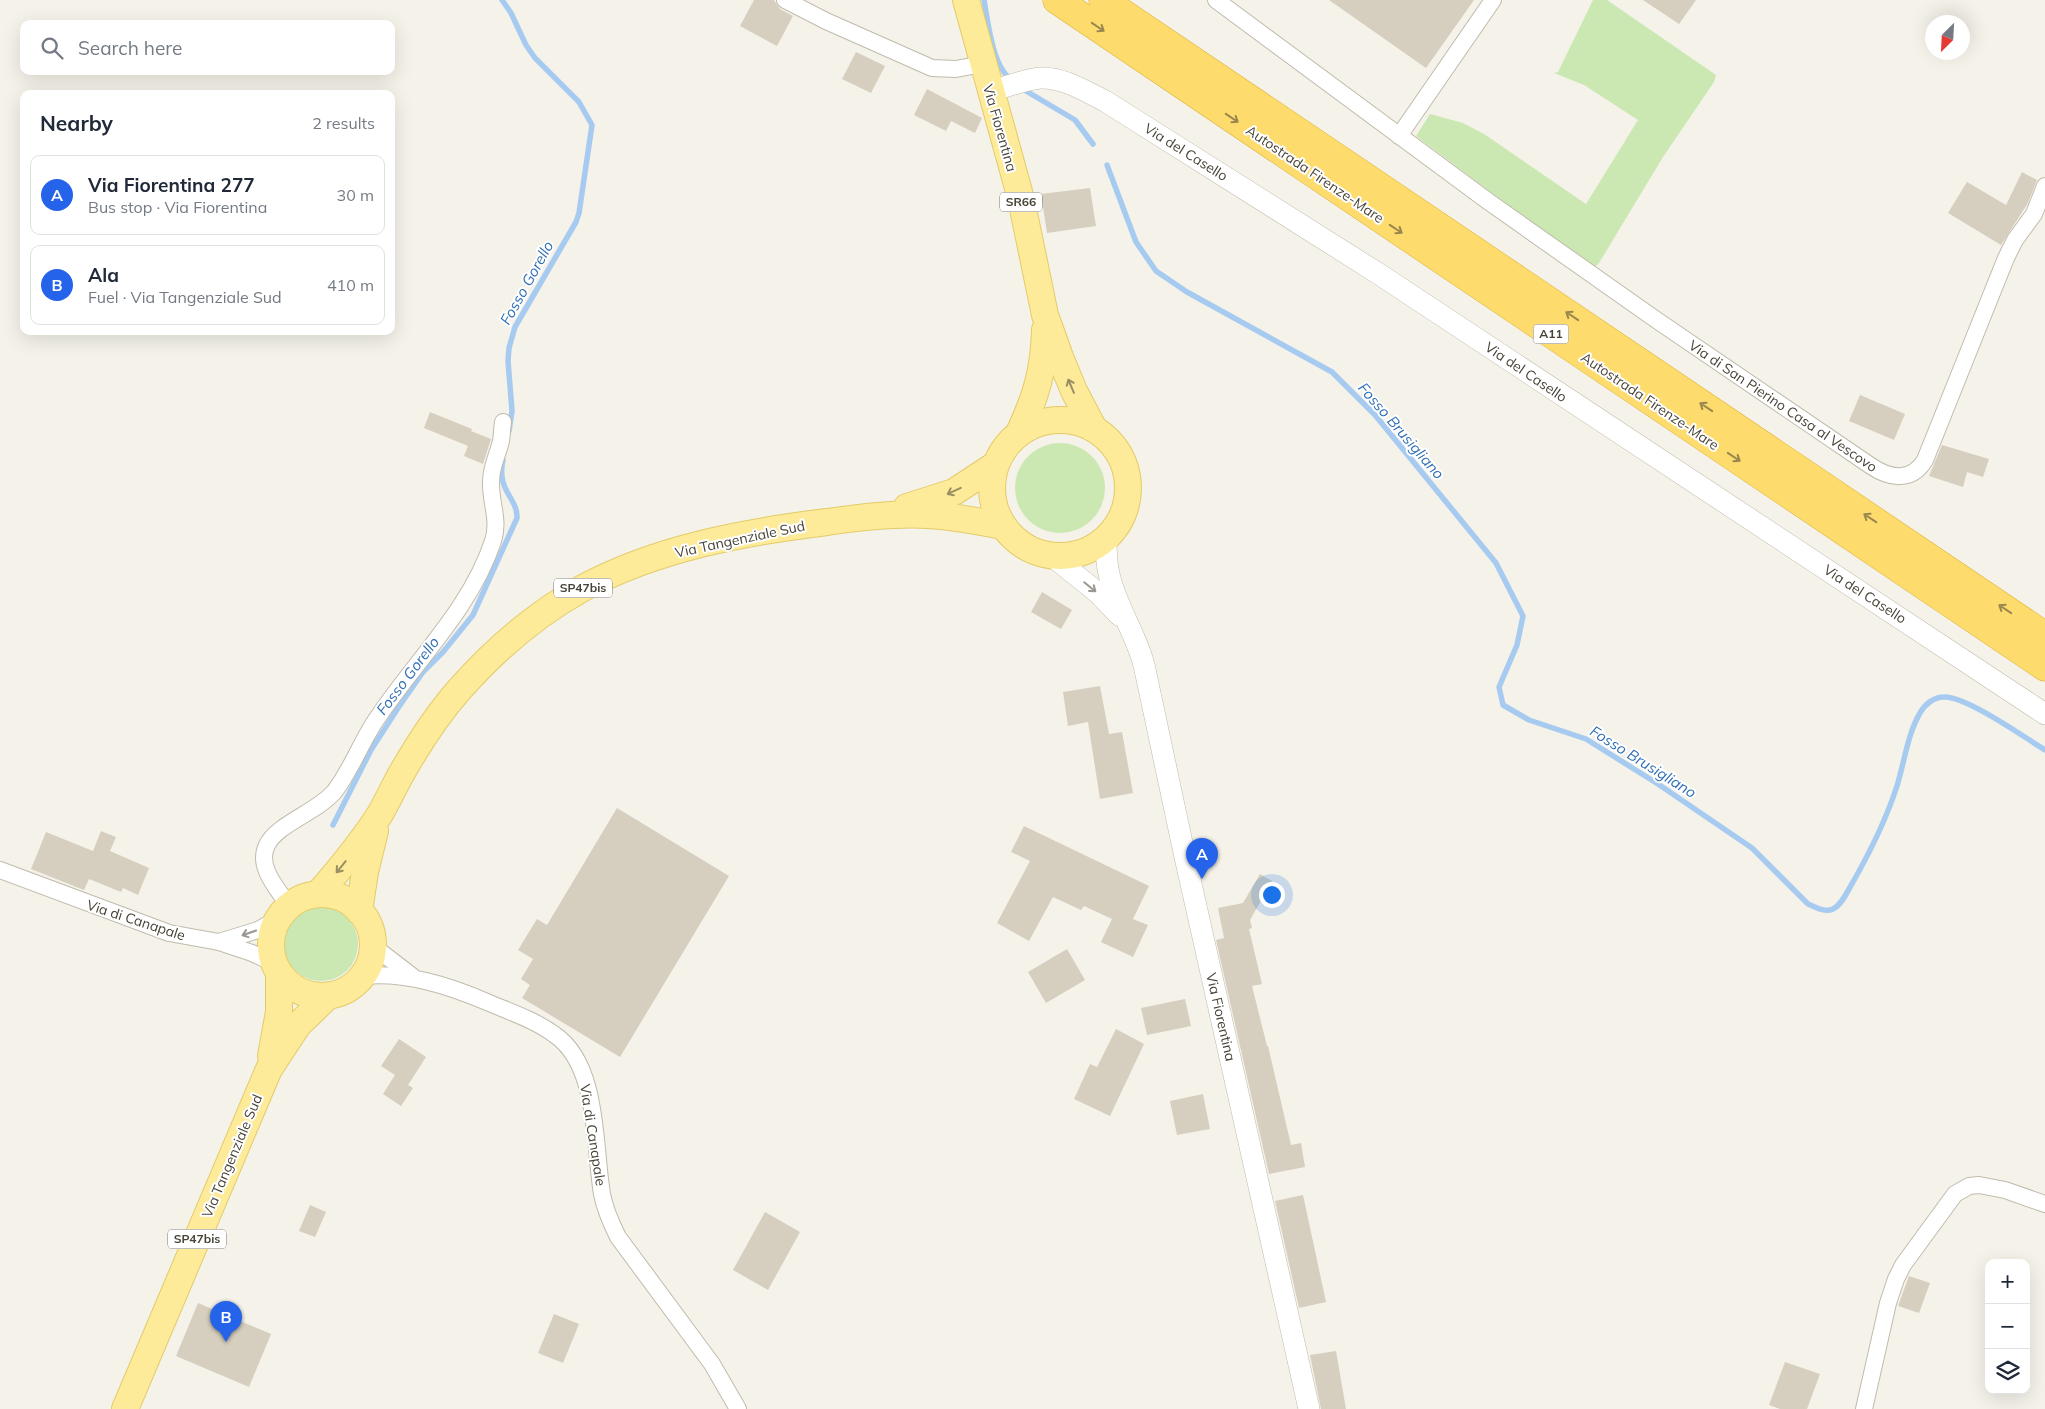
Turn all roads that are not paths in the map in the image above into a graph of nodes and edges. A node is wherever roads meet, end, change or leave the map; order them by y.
1 (786, 0) edge
2 (966, 0) edge
3 (1057, 0) edge
4 (1103, 0) edge
5 (1216, 0) edge
6 (1493, 0) edge
7 (982, 64) junction
8 (991, 91) junction
9 (1399, 136) junction
10 (2045, 186) edge
11 (1045, 314) junction
12 (503, 422) dead end
13 (1094, 429) junction
14 (1019, 433) junction
15 (995, 465) junction
16 (881, 515) junction
17 (1003, 526) junction
18 (1106, 538) junction
19 (1052, 556) junction
20 (1129, 627) junction
21 (2045, 636) edge
22 (2045, 667) edge
23 (2045, 714) edge
24 (380, 813) junction
25 (0, 870) edge
26 (318, 894) junction
27 (360, 911) junction
28 (283, 912) junction
29 (219, 942) junction
30 (373, 946) junction
31 (276, 968) junction
32 (363, 976) junction
33 (414, 977) junction
34 (328, 996) junction
35 (269, 1069) junction
36 (2045, 1204) edge
37 (126, 1409) edge
38 (738, 1409) edge
39 (1309, 1409) edge
40 (1864, 1409) edge

1 - 7 street
2 - 7 main road, Via Fiorentina / SR66
3 -> 22 highway, Autostrada Firenze-Mare / A11
21 -> 4 highway, Autostrada Firenze-Mare / A11
5 - 9 street, Via di San Pierino Casa al Vescovo
6 - 9 street
7 - 8 main road, Via Fiorentina / SR66
8 - 11 main road, Via Fiorentina / SR66
8 - 23 street, Via del Casello
9 - 10 street, Via di San Pierino Casa al Vescovo
13 -> 11 main road, Via Fiorentina / SR66
11 - 14 main road, Via Fiorentina / SR66
12 - 28 street
13 - 14 main road
13 - 18 main road
14 - 15 main road
15 -> 16 main road, Via Tangenziale Sud / SP47bis
15 - 17 main road
16 - 17 main road, Via Tangenziale Sud / SP47bis
16 - 24 main road, Via Tangenziale Sud / SP47bis
17 - 19 main road
18 - 19 main road
18 - 20 street, Via Fiorentina
19 -> 20 street, Via Fiorentina
20 - 39 street, Via Fiorentina
24 -> 26 main road, Via Tangenziale Sud / SP47bis
24 - 27 main road, Via Tangenziale Sud / SP47bis
25 - 29 street, Via di Canapale
26 - 27 main road
26 - 28 main road, Via Tangenziale Sud / SP47bis
27 - 30 main road
28 -> 29 street
28 - 31 main road, Via Tangenziale Sud / SP47bis
29 - 31 street, Via di Canapale
30 - 32 main road
30 - 33 street
31 - 34 main road
31 - 35 main road, Via Tangenziale Sud / SP47bis
32 - 33 street, Via di Canapale
32 - 34 main road, Via Tangenziale Sud / SP47bis
33 - 38 street, Via di Canapale
34 - 35 main road, Via Tangenziale Sud / SP47bis
35 - 37 main road, Via Tangenziale Sud / SP47bis
36 - 40 street

